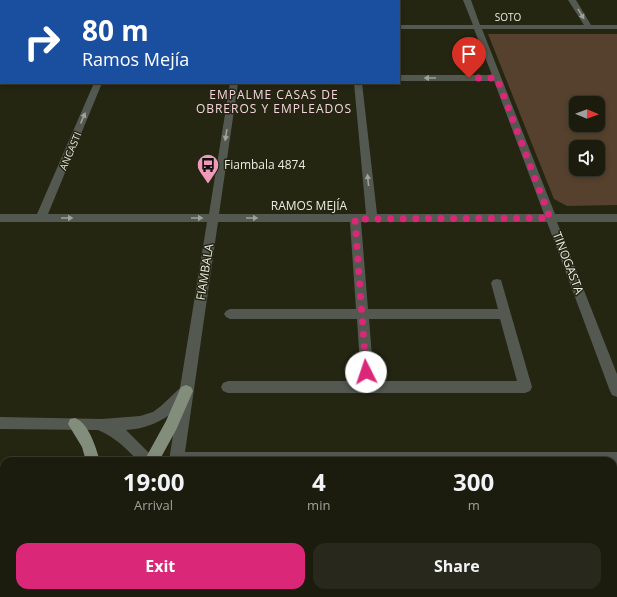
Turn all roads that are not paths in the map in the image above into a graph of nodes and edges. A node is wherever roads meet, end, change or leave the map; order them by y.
1 (466, 0) edge
2 (572, 0) edge
3 (400, 27) edge
4 (478, 27) junction
5 (589, 27) junction
6 (617, 27) edge
7 (400, 78) edge
8 (497, 78) junction
9 (98, 84) edge
10 (234, 84) edge
11 (358, 84) edge
12 (0, 218) edge
13 (41, 218) junction
14 (213, 218) junction
15 (550, 218) junction
16 (617, 218) edge
17 (355, 219) junction
18 (372, 219) junction
19 (497, 283) dead end
20 (230, 314) dead end
21 (362, 314) junction
22 (506, 314) junction
23 (368, 386) junction
24 (228, 387) dead end
25 (186, 391) junction
26 (617, 391) edge
27 (0, 423) edge
28 (75, 424) junction
29 (99, 424) junction
30 (93, 457) edge
31 (143, 457) edge
32 (152, 457) edge
33 (176, 457) edge

1 - 4 street, TINOGASTA
2 -> 5 street
3 - 4 street, SOTO
4 - 5 street, SOTO
4 - 8 street, TINOGASTA
5 - 6 street, SOTO
8 -> 7 street
8 - 15 street, TINOGASTA
13 -> 9 street, ANCASTI
10 -> 14 street, FIAMBALA
18 -> 11 street
12 - 13 street, RAMOS MEJÍA
13 -> 14 street, RAMOS MEJÍA
14 -> 17 street, RAMOS MEJÍA
14 - 25 street, FIAMBALA
15 - 16 street, RAMOS MEJÍA
15 - 18 street, RAMOS MEJÍA
15 - 26 street, TINOGASTA
17 - 18 street, RAMOS MEJÍA
17 - 21 street
19 - 22 street
20 - 21 street
21 - 22 street
21 - 23 street
22 - 23 street
23 - 24 street
25 - 29 street
25 - 32 main road
25 - 33 street, FIAMBALA
27 - 28 street
28 - 29 street
28 - 30 main road
29 - 31 street

